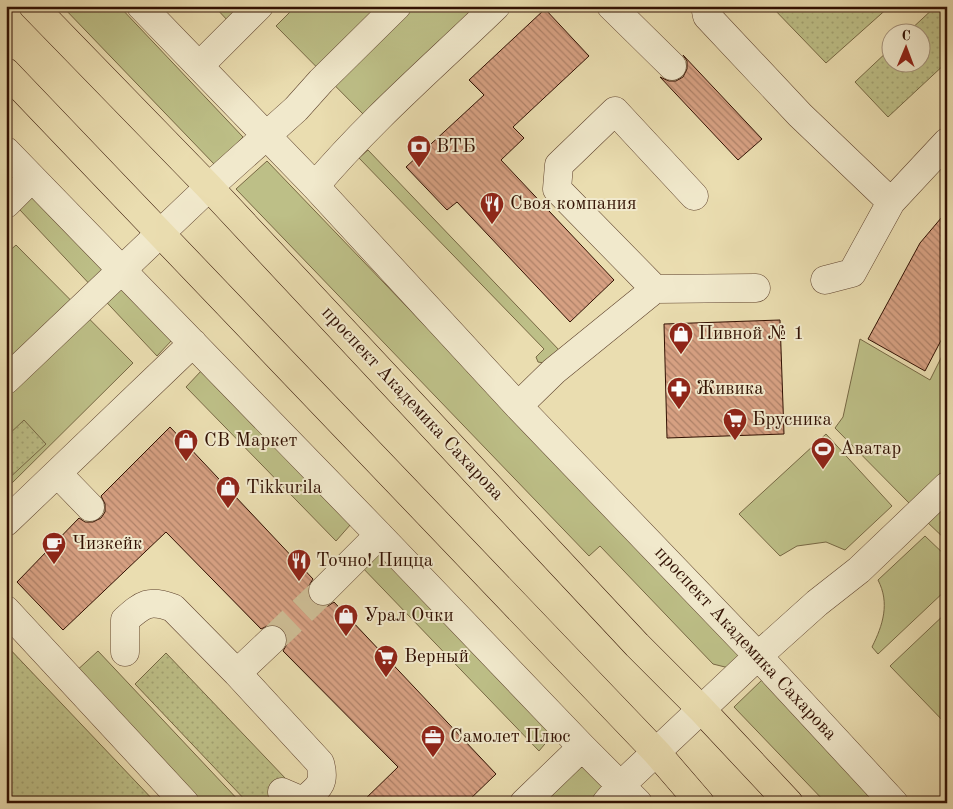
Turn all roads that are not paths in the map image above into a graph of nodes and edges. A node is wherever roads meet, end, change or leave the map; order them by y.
1 (33, 6) edge
2 (141, 6) edge
3 (260, 6) edge
4 (397, 6) edge
5 (496, 6) edge
6 (610, 6) edge
7 (705, 6) edge
8 (199, 66) junction
9 (672, 66) dead end
10 (6, 72) edge
11 (266, 136) junction
12 (947, 142) edge
13 (6, 151) edge
14 (32, 178) junction
15 (315, 186) junction
16 (209, 187) junction
17 (694, 196) dead end
18 (891, 202) junction
19 (6, 204) edge
20 (161, 234) junction
21 (122, 271) junction
22 (825, 280) dead end
23 (756, 288) dead end
24 (655, 289) junction
25 (192, 342) junction
26 (6, 380) edge
27 (518, 406) junction
28 (58, 474) junction
29 (947, 486) edge
30 (90, 507) dead end
31 (6, 522) edge
32 (379, 535) junction
33 (324, 591) tunnel mouth
34 (6, 610) edge
35 (272, 640) tunnel mouth
36 (125, 652) dead end
37 (758, 656) junction
38 (236, 673) junction
39 (701, 709) junction
40 (582, 747) junction
41 (657, 753) junction
42 (282, 792) dead end
43 (622, 797) edge
44 (185, 803) edge
45 (524, 803) edge
46 (700, 803) edge
47 (789, 803) edge
48 (894, 803) edge

1 - 16 main road, проспект Академика Сахарова
2 - 8 street, проспект Академика Сахарова
3 - 8 street
4 - 11 street
5 - 15 street
6 - 9 street
7 - 18 street
8 - 11 street, проспект Академика Сахарова
10 - 20 main road
11 - 15 street, проспект Академика Сахарова
11 - 16 street
12 - 18 street
13 - 14 street
14 - 19 street
14 - 21 street
15 - 27 street, проспект Академика Сахарова
16 - 20 street
16 - 39 main road, проспект Академика Сахарова
17 - 24 street
18 - 22 street
20 - 21 street
20 - 41 main road
21 - 25 street
21 - 26 street
23 - 24 street
24 - 27 street
25 - 28 street
25 - 32 street
27 - 37 street, проспект Академика Сахарова
28 - 30 street
28 - 31 street
29 - 37 street
32 - 33 street
32 - 40 street
34 - 44 street
35 - 38 street
36 - 38 street
37 - 39 street
37 - 48 street, проспект Академика Сахарова
38 - 42 street
39 - 41 street
39 - 47 main road, проспект Академика Сахарова
40 - 43 street
40 - 45 street
41 - 43 street
41 - 46 main road

